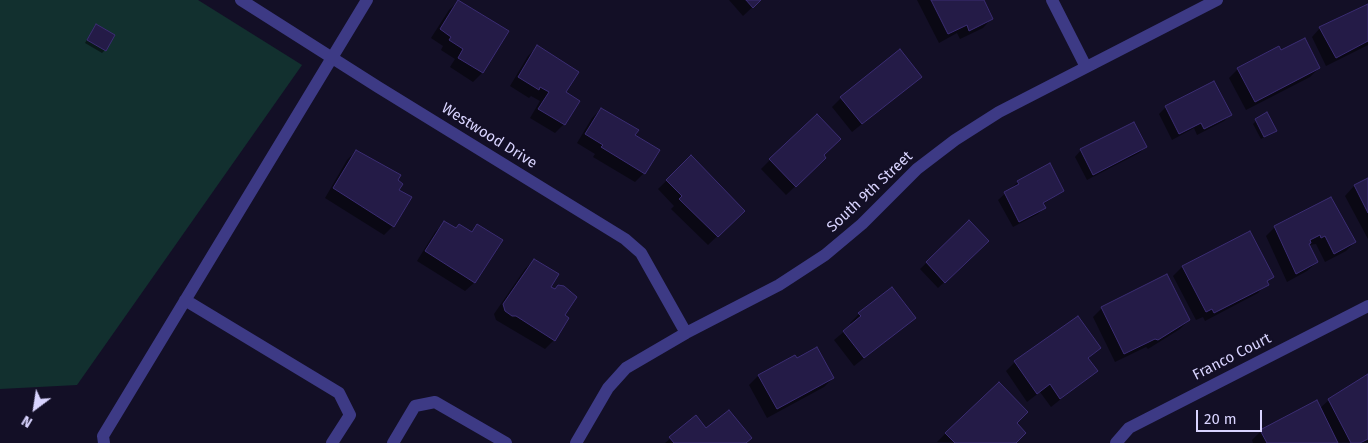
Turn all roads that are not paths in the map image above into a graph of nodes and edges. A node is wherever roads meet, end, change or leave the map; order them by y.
1 (241, 0) edge
2 (367, 0) edge
3 (1052, 0) edge
4 (1217, 0) edge
5 (333, 58) junction
6 (1086, 67) junction
7 (185, 300) junction
8 (1368, 306) edge
9 (686, 333) junction
10 (104, 443) edge
11 (332, 443) edge
12 (393, 443) edge
13 (506, 443) edge
14 (576, 443) edge
15 (1116, 443) edge

1 - 5 street, Westwood Drive
2 - 5 street
3 - 6 street
4 - 6 street, South 9th Street
5 - 7 street
5 - 9 street, Westwood Drive
6 - 9 street, South 9th Street
7 - 10 street
7 - 11 street
8 - 15 street, Franco Court
9 - 14 street, South 9th Street
12 - 13 street

